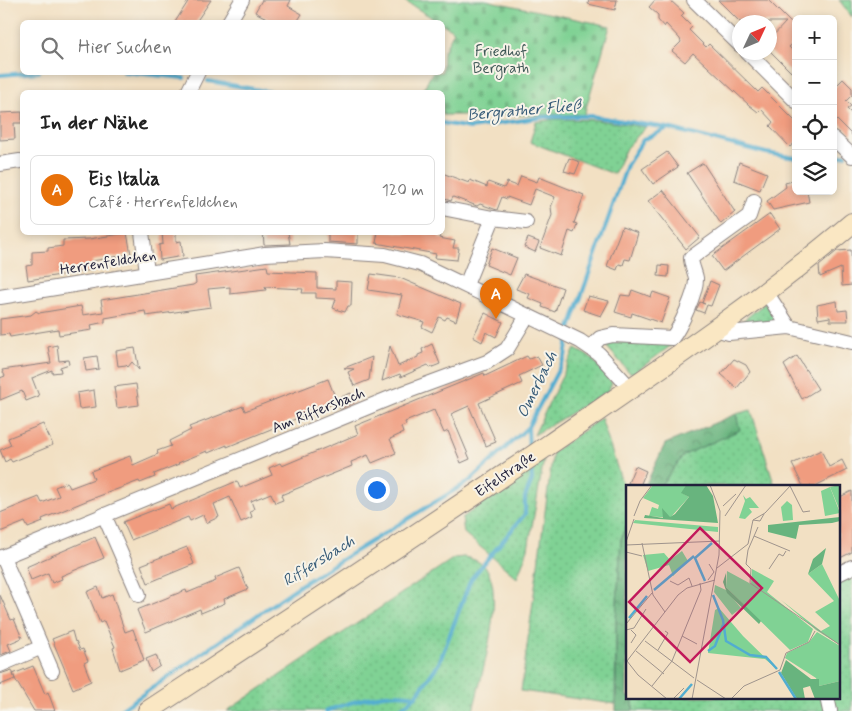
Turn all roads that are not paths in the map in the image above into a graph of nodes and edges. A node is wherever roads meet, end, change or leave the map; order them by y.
1 (242, 0) edge
2 (694, 0) edge
3 (232, 20) edge
4 (732, 37) edge
5 (755, 60) edge
6 (196, 75) edge
7 (189, 90) edge
8 (792, 97) edge
9 (837, 142) edge
10 (848, 152) edge
11 (20, 161) dead end
12 (0, 164) edge
13 (754, 201) dead end
14 (445, 209) edge
15 (493, 218) junction
16 (526, 222) dead end
17 (852, 223) edge
18 (142, 235) edge
19 (147, 272) junction
20 (466, 285) junction
21 (766, 292) junction
22 (0, 297) edge
23 (527, 316) junction
24 (789, 327) junction
25 (714, 330) junction
26 (852, 342) edge
27 (585, 344) junction
28 (631, 390) junction
29 (104, 515) junction
30 (1, 558) edge
31 (852, 567) edge
32 (840, 573) edge
33 (139, 595) dead end
34 (42, 647) junction
35 (0, 665) edge
36 (52, 671) dead end
37 (827, 698) edge
38 (148, 711) edge
39 (830, 711) edge

1 - 3 street
2 - 4 street
5 - 8 street
6 - 7 street
9 - 10 street
11 - 12 street
13 - 27 street
14 - 15 street
15 - 16 street
15 - 20 street
17 - 21 main road, Eifelstraße
18 - 19 street
19 - 20 street, Herrenfeldchen
19 - 22 street, Herrenfeldchen
20 - 23 street, Herrenfeldchen
21 - 24 street
21 - 25 main road, Eifelstraße
23 - 27 street, Herrenfeldchen
23 - 29 street, Am Riffersbach
24 - 25 street
24 - 26 street
25 - 28 main road, Eifelstraße
27 - 28 street, Herrenfeldchen
28 - 38 main road, Eifelstraße
29 - 30 street, Am Riffersbach
29 - 33 street
30 - 34 street, Am Riffersbach
31 - 32 street
34 - 35 street
34 - 36 street, Am Riffersbach
37 - 39 street

